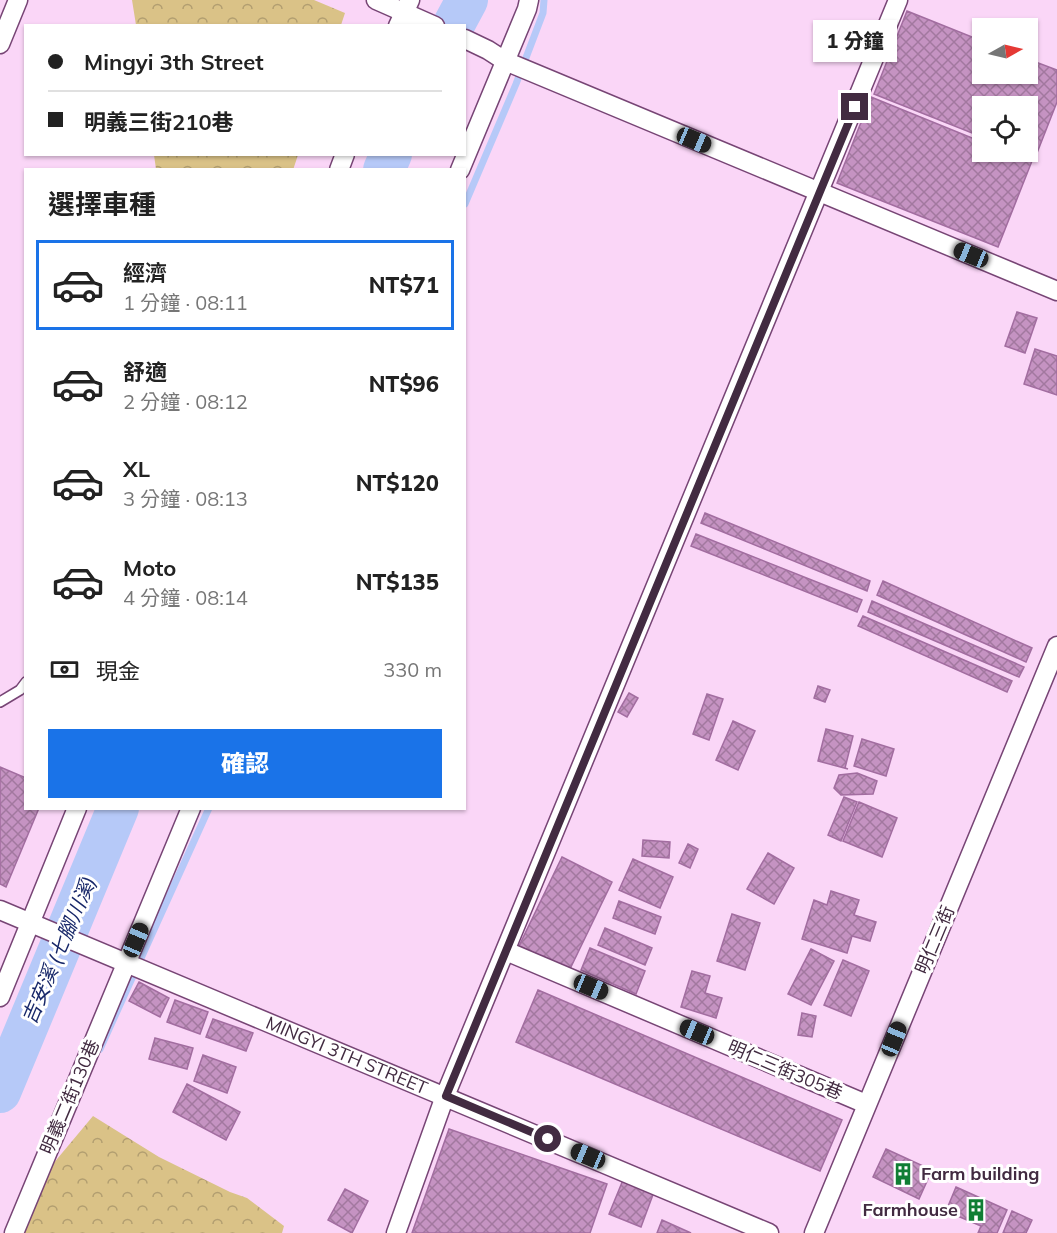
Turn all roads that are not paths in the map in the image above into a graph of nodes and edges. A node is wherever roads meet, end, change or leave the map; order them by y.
1 (18, 0) edge
2 (376, 0) edge
3 (529, 0) edge
4 (898, 0) edge
5 (407, 14) edge
6 (430, 24) edge
7 (466, 39) edge
8 (0, 44) edge
9 (505, 61) junction
10 (466, 155) edge
11 (820, 193) junction
12 (1057, 291) edge
13 (1057, 646) edge
14 (24, 685) edge
15 (0, 702) edge
16 (76, 810) edge
17 (190, 810) edge
18 (0, 910) edge
19 (30, 923) junction
20 (506, 951) junction
21 (126, 962) junction
22 (0, 996) edge
23 (446, 1096) junction
24 (866, 1104) junction
25 (14, 1233) edge
26 (396, 1233) edge
27 (769, 1233) edge
28 (814, 1233) edge

1 - 8 street
2 - 5 street
3 - 9 street
4 - 11 street
5 - 6 street
7 - 9 street
9 - 10 street
9 - 11 street
11 - 12 street
11 - 20 street
13 - 24 street, 明仁三街
14 - 15 lane
16 - 19 street
17 - 21 street, 明義二街130巷
18 - 19 street, MINGYI 3TH STREET
19 - 21 street, MINGYI 3TH STREET
19 - 22 street
20 - 23 street
20 - 24 street, 明仁三街305巷
21 - 23 street, MINGYI 3TH STREET
21 - 25 street, 明義二街130巷
23 - 26 street
23 - 27 street, MINGYI 3TH STREET
24 - 28 street, 明仁三街

